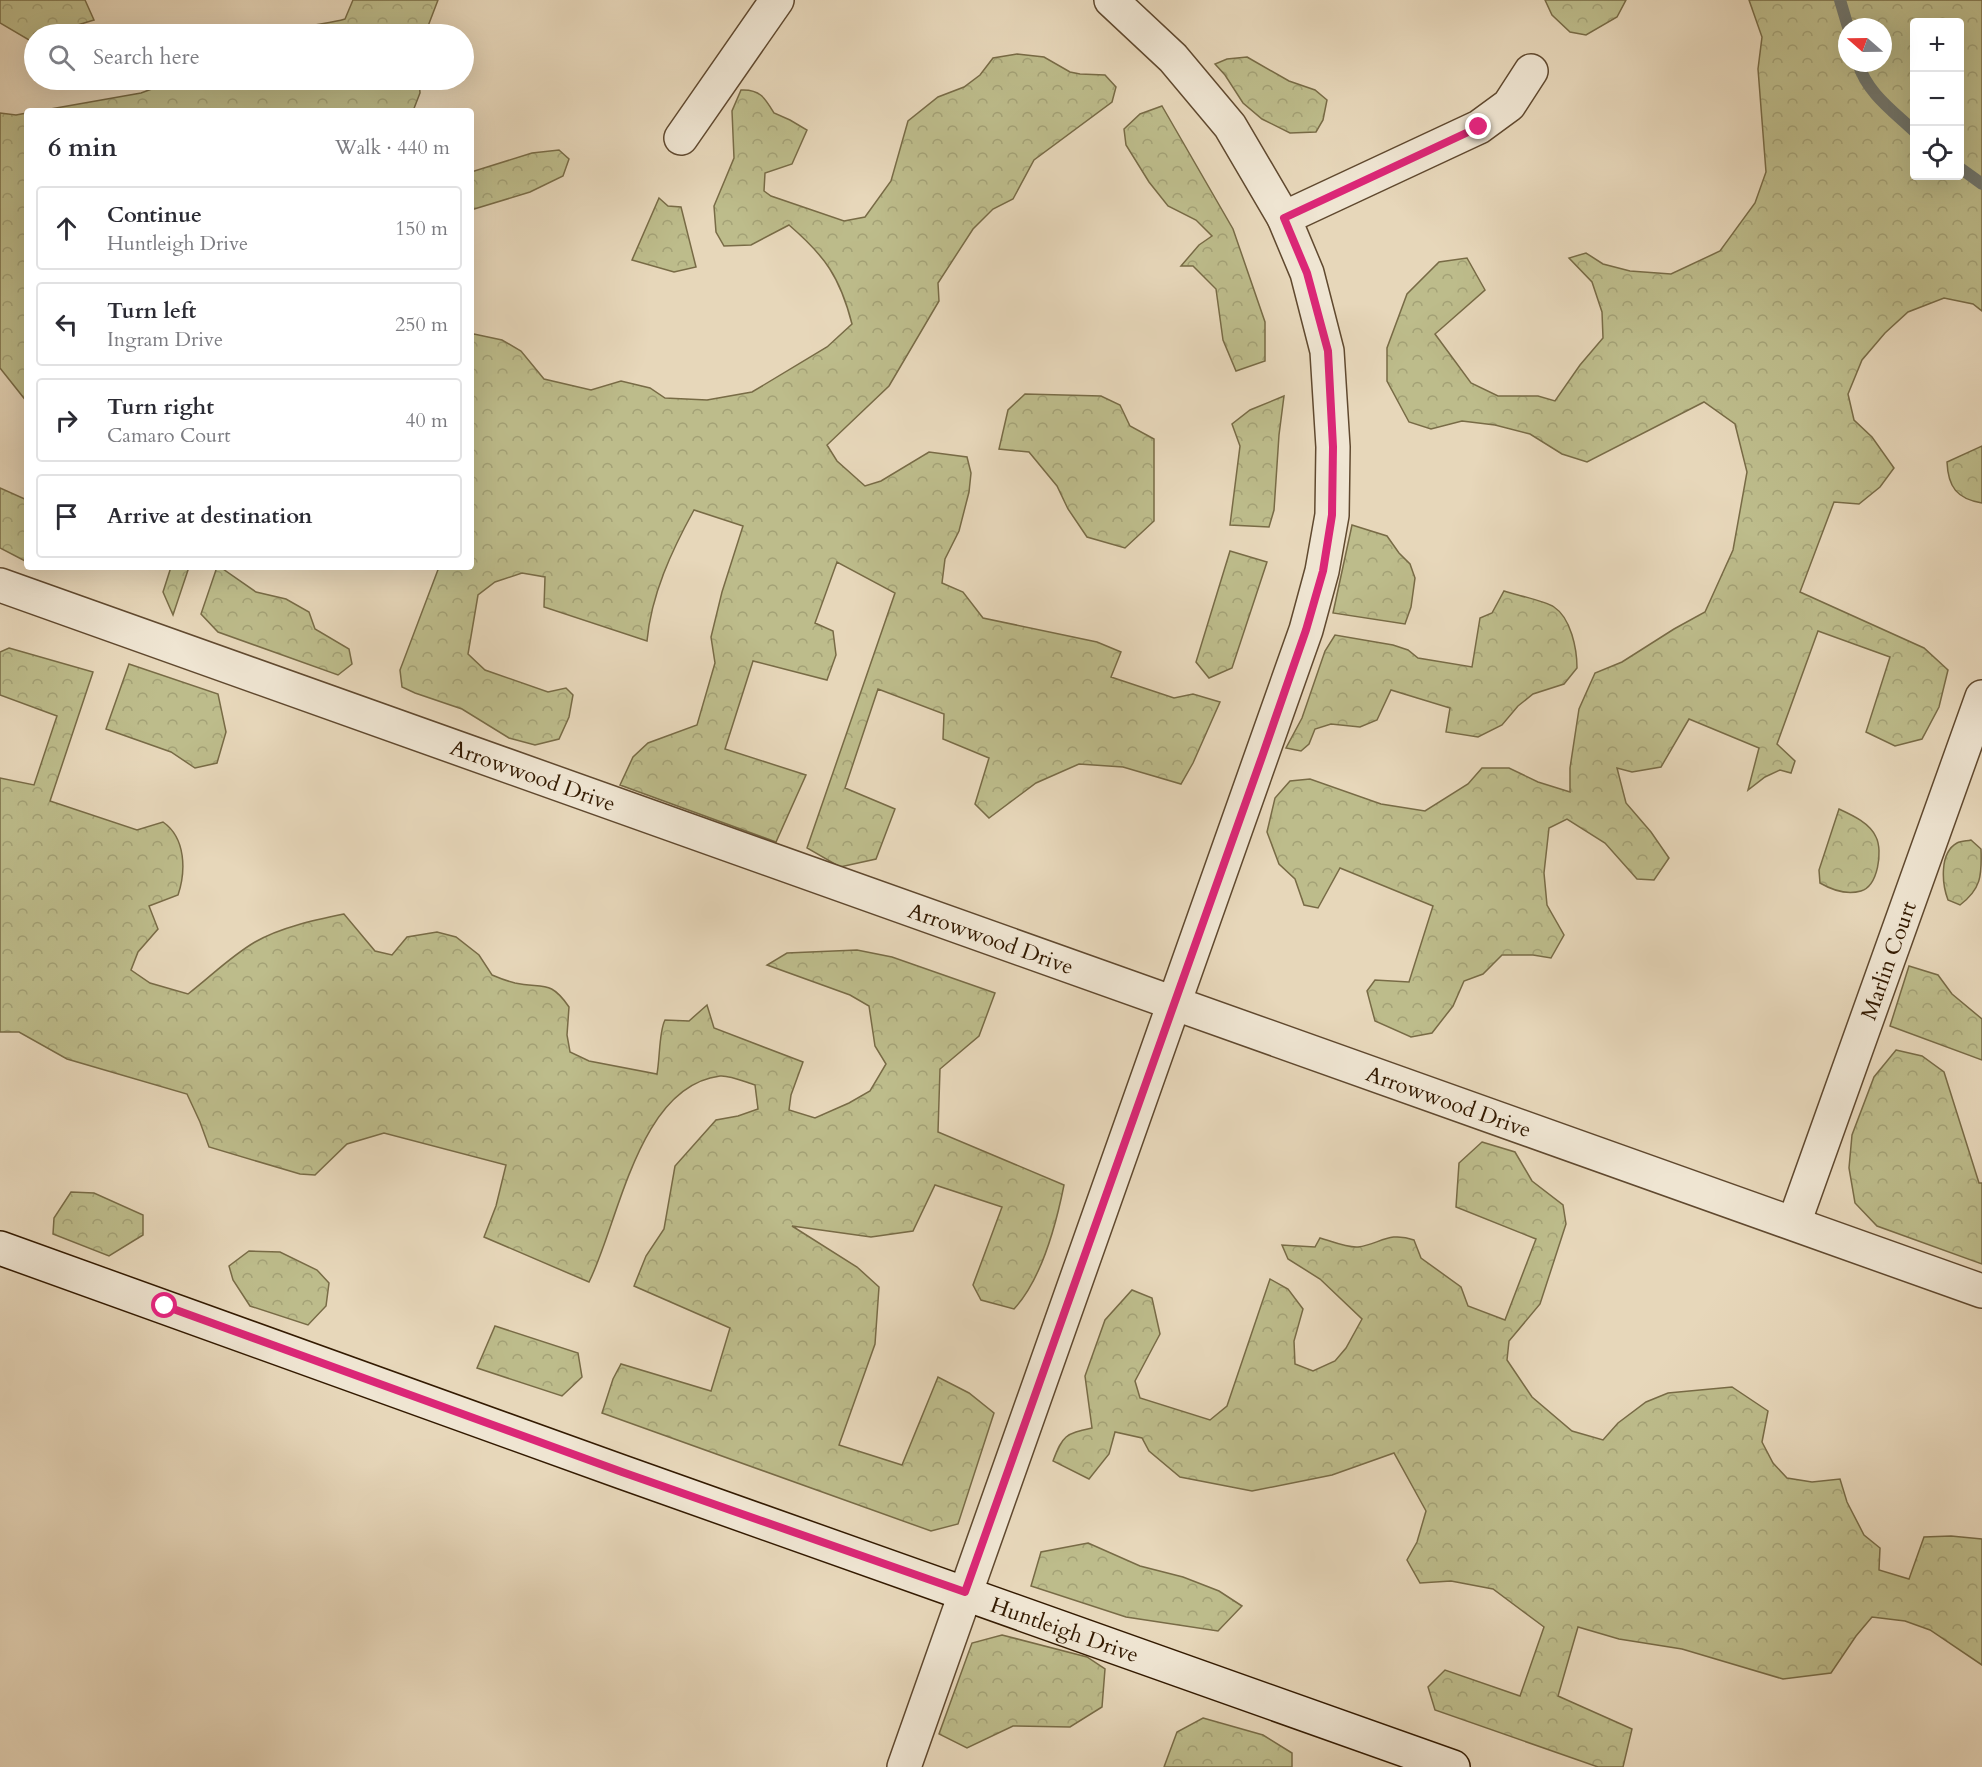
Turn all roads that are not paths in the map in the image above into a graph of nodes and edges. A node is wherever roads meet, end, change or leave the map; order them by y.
1 (777, 0) edge
2 (1111, 0) edge
3 (1531, 71) dead end
4 (681, 138) dead end
5 (1284, 218) junction
6 (0, 585) edge
7 (1982, 697) edge
8 (1175, 1004) junction
9 (1794, 1223) junction
10 (0, 1248) edge
11 (1982, 1291) edge
12 (965, 1592) junction
13 (904, 1767) edge
14 (1453, 1767) edge

1 - 4 street
2 - 5 street
3 - 5 street
5 - 8 street
6 - 8 street, Arrowwood Drive
7 - 9 street, Marlin Court
8 - 9 street, Arrowwood Drive
8 - 12 street
9 - 11 street, Arrowwood Drive
10 - 12 street, Huntleigh Drive
12 - 13 street
12 - 14 street, Huntleigh Drive

